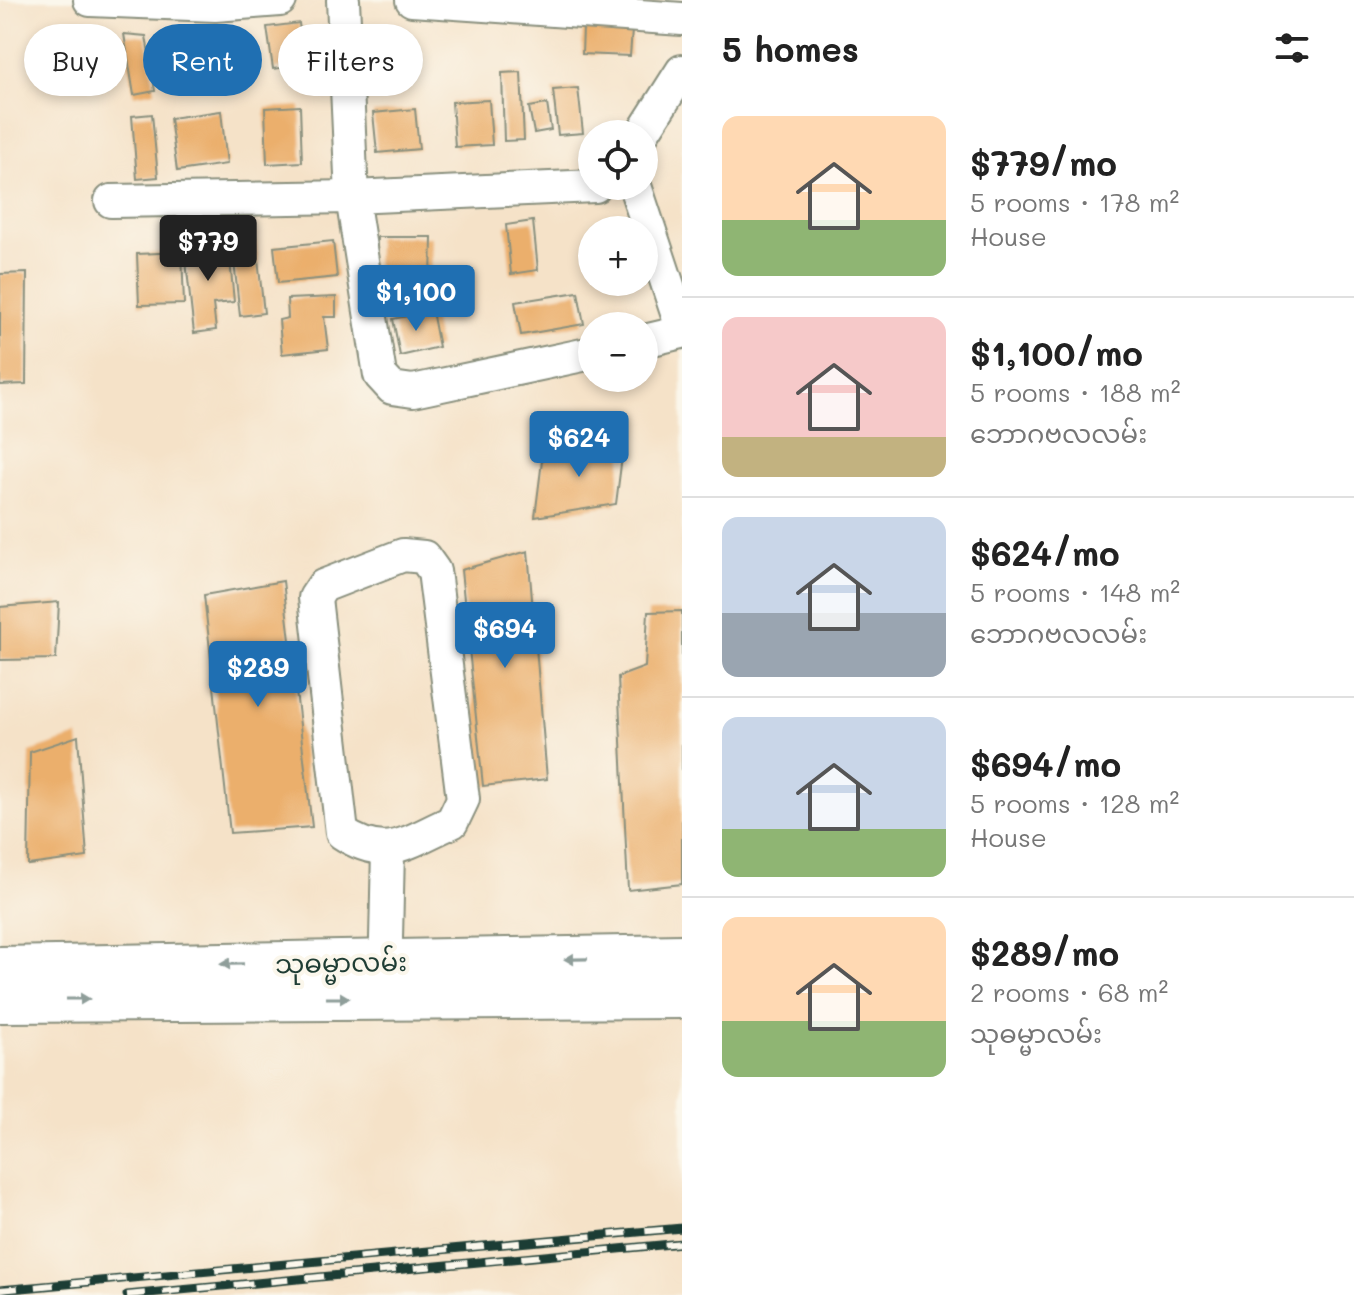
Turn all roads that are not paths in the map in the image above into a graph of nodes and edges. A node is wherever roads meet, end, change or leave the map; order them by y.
1 (90, 0) edge
2 (280, 0) edge
3 (343, 0) edge
4 (412, 0) edge
5 (682, 19) edge
6 (682, 71) edge
7 (651, 120) edge
8 (578, 187) edge
9 (352, 197) junction
10 (640, 200) edge
11 (111, 201) dead end
12 (682, 330) edge
13 (658, 337) edge
14 (578, 356) edge
15 (388, 850) junction
16 (682, 957) edge
17 (627, 977) junction
18 (385, 980) junction
19 (4, 994) edge
20 (682, 996) edge

1 - 2 street
3 - 9 street
4 - 5 street
6 - 7 street
8 - 9 street
9 - 11 street
9 - 14 street
10 - 12 street
12 - 13 street
15 - 15 street
15 - 18 street
16 - 17 main road, သုဓမ္မာလမ်း
17 - 18 main road, သုဓမ္မာလမ်း
17 - 20 main road, သုဓမ္မာလမ်း
18 - 19 main road, သုဓမ္မာလမ်း

